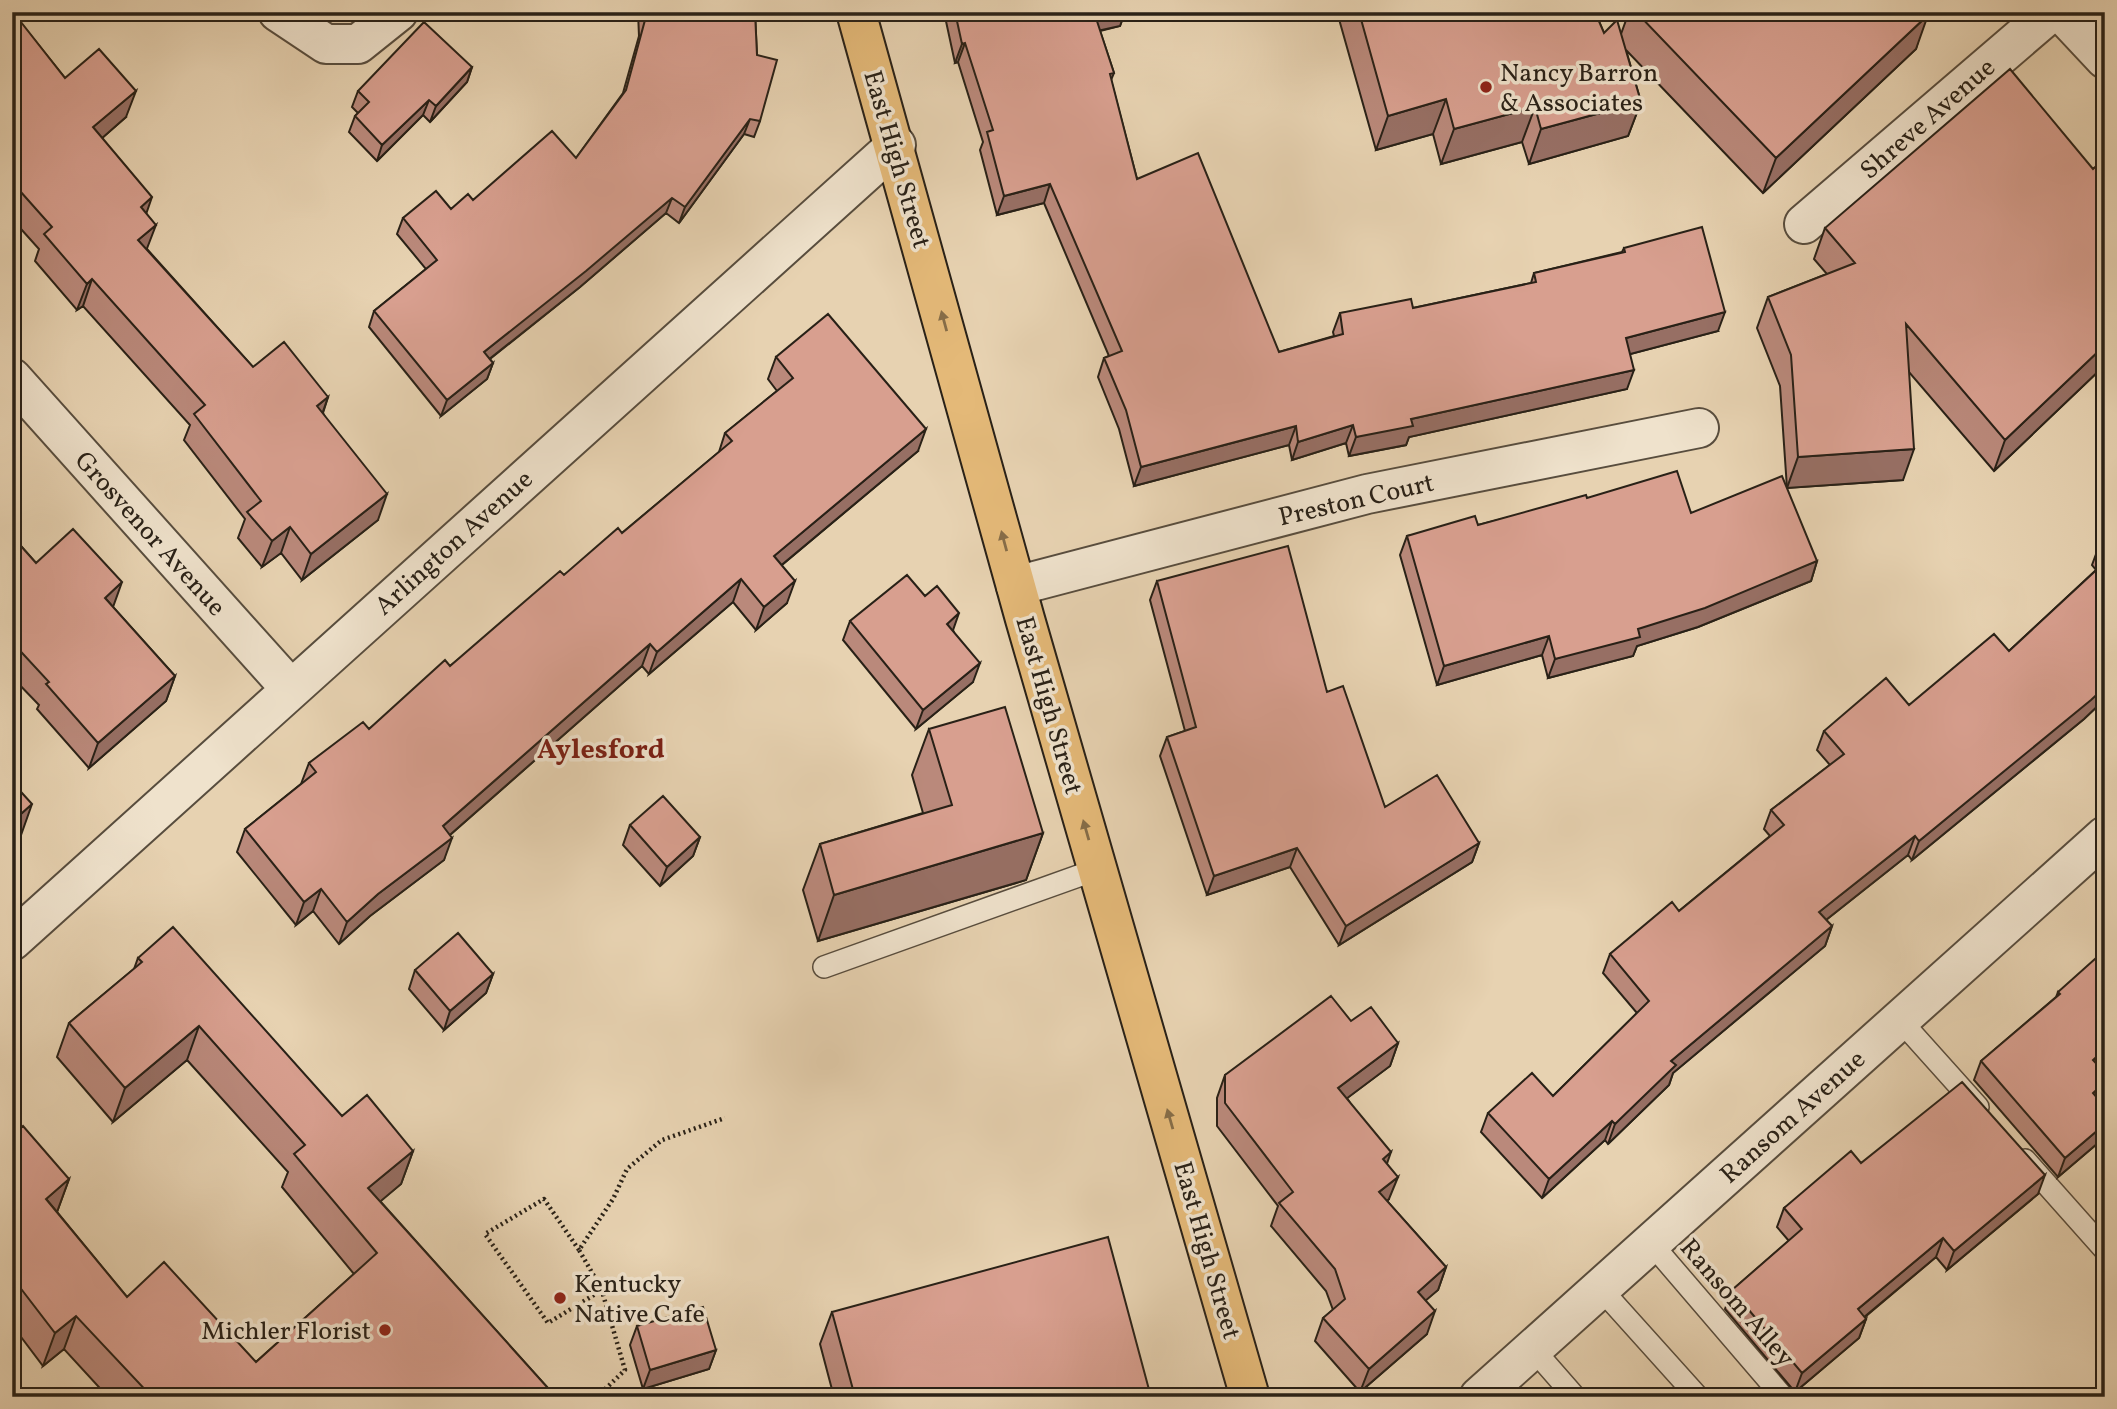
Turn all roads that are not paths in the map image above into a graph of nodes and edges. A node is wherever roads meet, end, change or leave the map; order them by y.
1 (278, 12) edge
2 (398, 12) edge
3 (856, 12) edge
4 (2051, 12) edge
5 (2061, 12) edge
6 (2105, 59) edge
7 (895, 145) junction
8 (1804, 224) dead end
9 (12, 378) edge
10 (1699, 428) dead end
11 (1016, 586) junction
12 (290, 688) junction
13 (2105, 836) edge
14 (1098, 869) junction
15 (12, 942) edge
16 (824, 967) dead end
17 (1900, 1020) junction
18 (1987, 1118) edge
19 (2014, 1148) edge
20 (1651, 1243) junction
21 (2105, 1250) edge
22 (1600, 1288) junction
23 (1533, 1349) junction
24 (1250, 1397) edge
25 (1479, 1397) edge
26 (1575, 1397) edge
27 (1698, 1397) edge
28 (1783, 1397) edge

1 - 2 street
3 - 7 main road, East High Street
4 - 8 street, Shreve Avenue
5 - 6 street
11 -> 7 main road, East High Street
7 - 12 street, Arlington Avenue
9 - 12 street, Grosvenor Avenue
10 - 11 street, Preston Court
14 -> 11 main road, East High Street
12 - 15 street, Arlington Avenue
13 - 17 street, Ransom Avenue
14 - 16 lane
24 -> 14 main road, East High Street
17 - 18 lane
17 - 20 street, Ransom Avenue
19 - 21 lane
20 - 22 street, Ransom Avenue
20 - 28 lane, Ransom Alley
22 - 23 street, Ransom Avenue
22 - 27 lane
23 - 25 street, Ransom Avenue
23 - 26 lane

